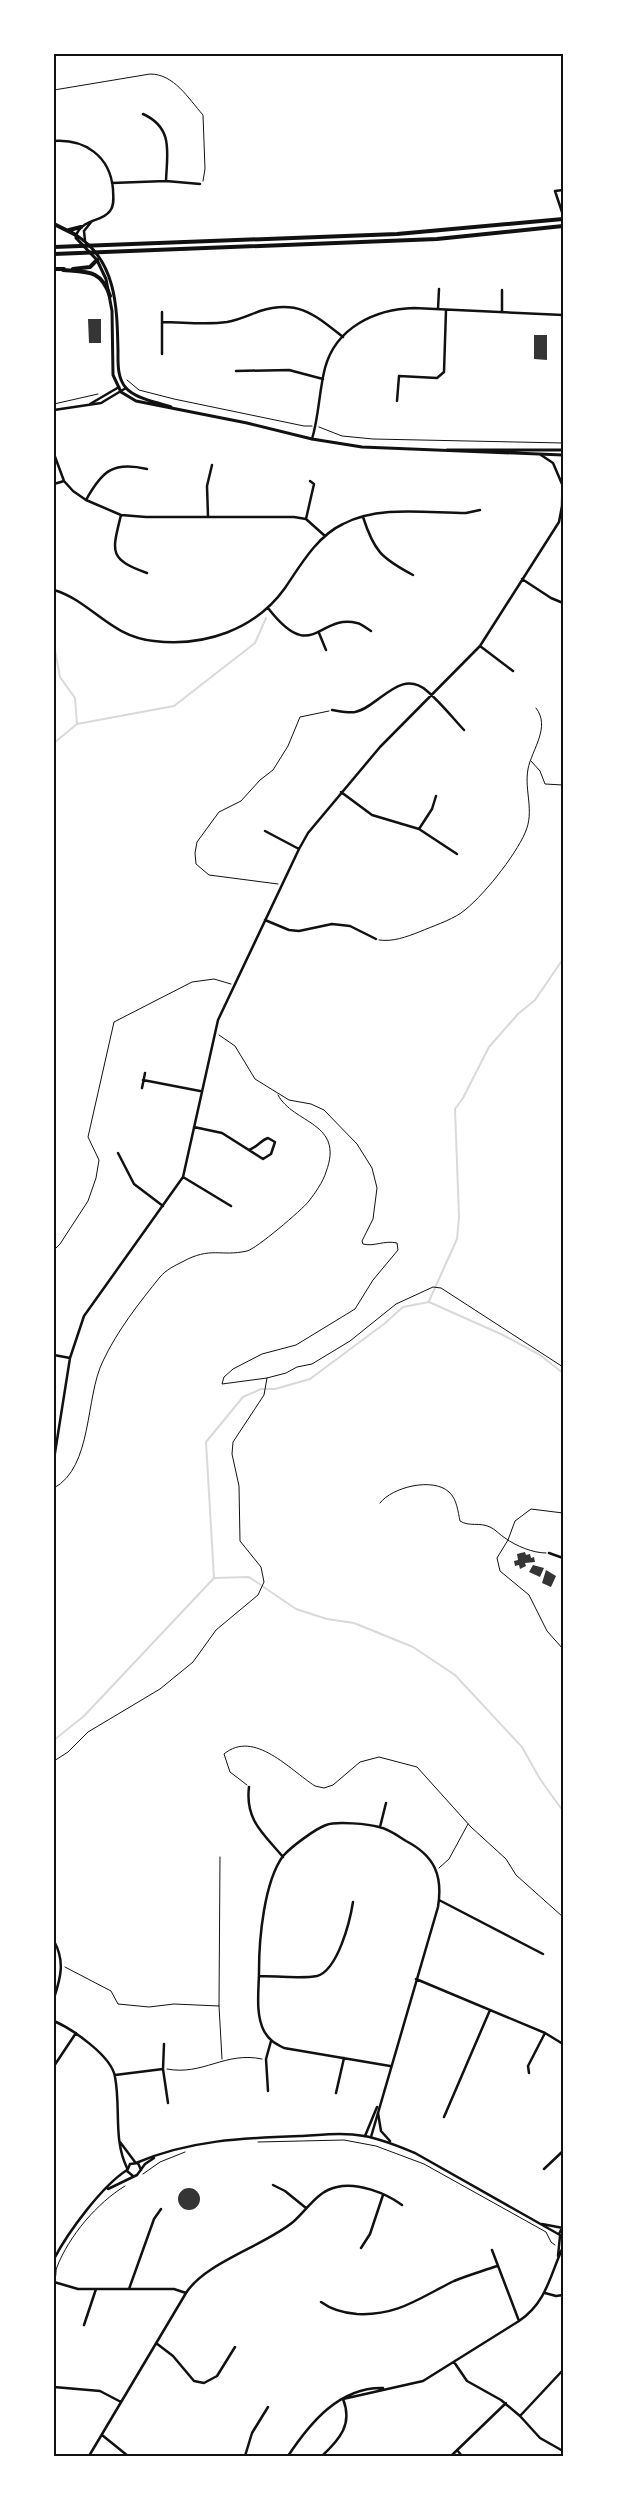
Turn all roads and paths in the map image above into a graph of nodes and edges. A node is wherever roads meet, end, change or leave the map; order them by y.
1 (54, 90) edge
2 (143, 114) dead end
3 (54, 141) edge
4 (166, 182) junction
5 (112, 183) junction
6 (200, 184) joint
7 (563, 190) edge
8 (563, 215) edge
9 (96, 219) junction
10 (563, 219) edge
11 (54, 224) edge
12 (563, 226) edge
13 (81, 227) junction
14 (65, 228) junction
15 (79, 237) junction
16 (54, 247) edge
17 (54, 254) edge
18 (98, 261) junction
19 (54, 269) edge
20 (63, 270) junction
21 (439, 289) dead end
22 (502, 290) dead end
23 (110, 296) junction
24 (438, 309) junction
25 (446, 310) junction
26 (162, 312) dead end
27 (502, 312) junction
28 (563, 315) edge
29 (162, 322) junction
30 (343, 337) junction
31 (162, 354) dead end
32 (236, 371) dead end
33 (323, 379) junction
34 (123, 383) junction
35 (118, 388) junction
36 (126, 388) junction
37 (121, 392) junction
38 (101, 394) dead end
39 (397, 401) dead end
40 (54, 404) edge
41 (90, 404) junction
42 (54, 410) edge
43 (181, 410) junction
44 (316, 426) junction
45 (312, 439) junction
46 (563, 443) edge
47 (414, 450) junction
48 (563, 450) edge
49 (54, 454) edge
50 (540, 455) junction
51 (563, 455) edge
52 (563, 462) edge
53 (212, 465) dead end
54 (147, 469) dead end
55 (64, 481) junction
56 (310, 481) dead end
57 (54, 484) edge
58 (563, 487) edge
59 (86, 500) junction
60 (480, 510) dead end
61 (121, 515) junction
62 (208, 516) junction
63 (363, 517) junction
64 (306, 520) junction
65 (325, 536) junction
66 (147, 573) dead end
67 (413, 575) dead end
68 (522, 579) junction
69 (54, 590) edge
70 (563, 603) edge
71 (268, 608) junction
72 (371, 631) dead end
73 (318, 633) junction
74 (480, 646) junction
75 (326, 650) dead end
76 (513, 671) dead end
77 (430, 696) junction
78 (536, 708) dead end
79 (332, 710) joint
80 (464, 730) dead end
81 (530, 761) junction
82 (563, 785) edge
83 (341, 792) junction
84 (436, 796) dead end
85 (419, 829) junction
86 (265, 831) dead end
87 (299, 849) junction
88 (457, 854) dead end
89 (281, 885) junction
90 (265, 920) junction
91 (376, 939) joint
92 (234, 985) junction
93 (214, 1032) junction
94 (145, 1073) dead end
95 (144, 1080) junction
96 (142, 1088) dead end
97 (200, 1091) junction
98 (278, 1094) junction
99 (194, 1127) junction
100 (249, 1150) junction
101 (118, 1153) dead end
102 (183, 1176) junction
103 (163, 1206) junction
104 (231, 1206) dead end
105 (54, 1250) edge
106 (54, 1355) edge
107 (70, 1358) junction
108 (563, 1367) edge
109 (267, 1378) junction
110 (54, 1459) edge
111 (54, 1488) edge
112 (380, 1503) dead end
113 (563, 1513) edge
114 (508, 1540) junction
115 (549, 1553) joint
116 (563, 1558) edge
117 (563, 1649) edge
118 (54, 1761) edge
119 (249, 1787) joint
120 (386, 1803) dead end
121 (468, 1824) junction
122 (380, 1827) junction
123 (220, 1857) dead end
124 (283, 1857) junction
125 (437, 1870) junction
126 (439, 1900) junction
127 (353, 1902) dead end
128 (563, 1917) edge
129 (54, 1941) edge
130 (543, 1954) dead end
131 (62, 1966) junction
132 (259, 1976) junction
133 (416, 1979) junction
134 (54, 1998) edge
135 (219, 2006) junction
136 (490, 2010) junction
137 (54, 2021) edge
138 (76, 2033) junction
139 (545, 2033) junction
140 (271, 2041) junction
141 (164, 2044) dead end
142 (563, 2044) edge
143 (344, 2057) junction
144 (222, 2059) junction
145 (266, 2059) junction
146 (54, 2066) edge
147 (390, 2066) junction
148 (163, 2069) junction
149 (529, 2073) dead end
150 (115, 2075) junction
151 (268, 2091) dead end
152 (336, 2093) dead end
153 (168, 2103) dead end
154 (378, 2106) junction
155 (378, 2112) junction
156 (444, 2117) dead end
157 (365, 2136) junction
158 (371, 2138) junction
159 (120, 2141) junction
160 (250, 2142) dead end
161 (393, 2144) junction
162 (188, 2151) dead end
163 (563, 2151) edge
164 (155, 2157) junction
165 (135, 2162) junction
166 (127, 2169) junction
167 (544, 2169) dead end
168 (141, 2171) junction
169 (134, 2176) junction
170 (140, 2177) dead end
171 (126, 2185) dead end
172 (273, 2185) dead end
173 (106, 2190) junction
174 (383, 2196) junction
175 (402, 2205) dead end
176 (306, 2208) junction
177 (161, 2209) dead end
178 (538, 2223) junction
179 (563, 2228) edge
180 (560, 2236) junction
181 (563, 2239) edge
182 (559, 2246) junction
183 (563, 2247) edge
184 (361, 2248) dead end
185 (492, 2250) dead end
186 (54, 2259) edge
187 (557, 2260) junction
188 (497, 2266) junction
189 (54, 2281) edge
190 (129, 2288) junction
191 (96, 2289) junction
192 (186, 2293) junction
193 (545, 2293) junction
194 (563, 2295) edge
195 (321, 2302) dead end
196 (520, 2321) junction
197 (84, 2325) dead end
198 (156, 2343) junction
199 (235, 2347) dead end
200 (454, 2362) junction
201 (563, 2370) edge
202 (54, 2387) edge
203 (343, 2398) junction
204 (121, 2402) junction
205 (506, 2403) junction
206 (268, 2408) dead end
207 (520, 2416) junction
208 (102, 2435) junction
209 (457, 2450) junction
210 (563, 2451) edge
211 (89, 2456) edge
212 (128, 2456) edge
213 (245, 2456) edge
214 (288, 2456) edge
215 (322, 2456) edge
216 (451, 2456) edge
217 (462, 2456) edge

1 - 6 path
2 - 4 street
3 - 5 street
4 - 5 street
4 - 6 street
5 - 9 street
7 - 8 street
9 - 13 street
9 - 15 street
10 - 16 main road
11 - 14 main road
12 - 17 main road
13 - 14 main road
13 - 15 street
14 - 15 main road
15 - 18 main road
15 - 18 main road
18 - 20 main road
18 - 23 main road
18 - 34 main road
19 - 20 main road
20 - 23 main road
21 - 24 street
22 - 27 street
23 - 35 main road
24 - 25 street
24 - 30 street
25 - 27 street
25 - 39 street
26 - 29 street
27 - 28 street
29 - 30 street
29 - 31 street
30 - 33 street
32 - 33 street
33 - 44 street
34 - 35 street
34 - 36 main road
34 - 44 path
35 - 37 main road
35 - 41 street
36 - 37 street
36 - 43 main road
37 - 41 street
37 - 43 main road
38 - 40 path
41 - 42 street
43 - 45 main road
44 - 45 street
44 - 46 path
45 - 47 main road
47 - 48 main road
47 - 50 main road
49 - 55 street
50 - 51 main road
50 - 58 street
52 - 58 street
53 - 62 street
54 - 59 street
55 - 57 street
55 - 59 street
56 - 64 street
58 - 68 street
59 - 61 street
60 - 63 street
61 - 62 street
61 - 66 street
62 - 64 street
63 - 65 street
63 - 67 street
64 - 65 street
65 - 71 street
68 - 70 street
68 - 74 street
69 - 71 street
71 - 73 street
72 - 73 street
73 - 75 street
74 - 76 street
74 - 77 street
77 - 79 street
77 - 80 street
77 - 83 street
78 - 81 path
79 - 89 path
81 - 82 path
81 - 91 path
83 - 85 street
83 - 87 street
84 - 85 street
85 - 88 street
86 - 87 street
87 - 89 street
89 - 90 street
90 - 91 street
90 - 92 street
92 - 93 street
92 - 105 path
93 - 97 street
93 - 98 path
94 - 95 street
95 - 96 street
95 - 97 street
97 - 99 street
98 - 109 path
98 - 111 path
99 - 100 street
99 - 102 street
100 - 100 street
101 - 103 street
102 - 103 street
102 - 104 street
103 - 107 street
106 - 107 street
107 - 110 street
108 - 109 path
109 - 118 path
112 - 114 path
113 - 114 path
114 - 115 path
114 - 117 path
115 - 116 street
119 - 121 path
119 - 124 street
120 - 122 street
121 - 125 path
121 - 128 path
122 - 124 street
122 - 125 street
123 - 135 path
124 - 132 street
125 - 126 street
126 - 130 street
126 - 133 street
127 - 132 street
129 - 131 street
131 - 134 street
131 - 135 path
132 - 140 street
133 - 136 street
133 - 147 street
135 - 144 path
136 - 139 street
136 - 156 street
137 - 138 street
138 - 146 street
138 - 150 street
139 - 142 street
139 - 149 street
140 - 143 street
140 - 145 street
141 - 148 street
143 - 147 street
143 - 152 street
144 - 145 path
144 - 148 path
145 - 151 street
147 - 154 street
148 - 150 street
148 - 153 street
150 - 159 street
154 - 155 street
154 - 157 street
155 - 158 street
155 - 161 street
157 - 158 street
157 - 164 street
158 - 161 street
159 - 165 street
159 - 166 street
160 - 182 path
161 - 178 street
162 - 170 path
163 - 167 street
164 - 165 street
164 - 168 street
165 - 166 street
165 - 168 street
166 - 169 street
166 - 173 street
168 - 169 street
169 - 173 street
171 - 189 path
172 - 176 street
173 - 186 street
174 - 175 street
174 - 176 street
174 - 184 street
176 - 192 street
177 - 190 street
178 - 179 street
178 - 180 street
179 - 180 street
180 - 181 street
180 - 182 street
182 - 187 street
183 - 187 street
185 - 188 street
187 - 193 street
188 - 195 street
188 - 196 street
189 - 191 street
190 - 191 street
190 - 192 street
191 - 197 street
192 - 198 street
193 - 194 street
193 - 196 street
196 - 200 street
198 - 199 street
198 - 204 street
200 - 203 street
200 - 205 street
201 - 207 street
202 - 204 street
203 - 214 street
203 - 215 street
204 - 208 street
205 - 207 street
205 - 209 street
206 - 213 street
207 - 210 street
208 - 211 street
208 - 212 street
209 - 216 street
209 - 217 street

